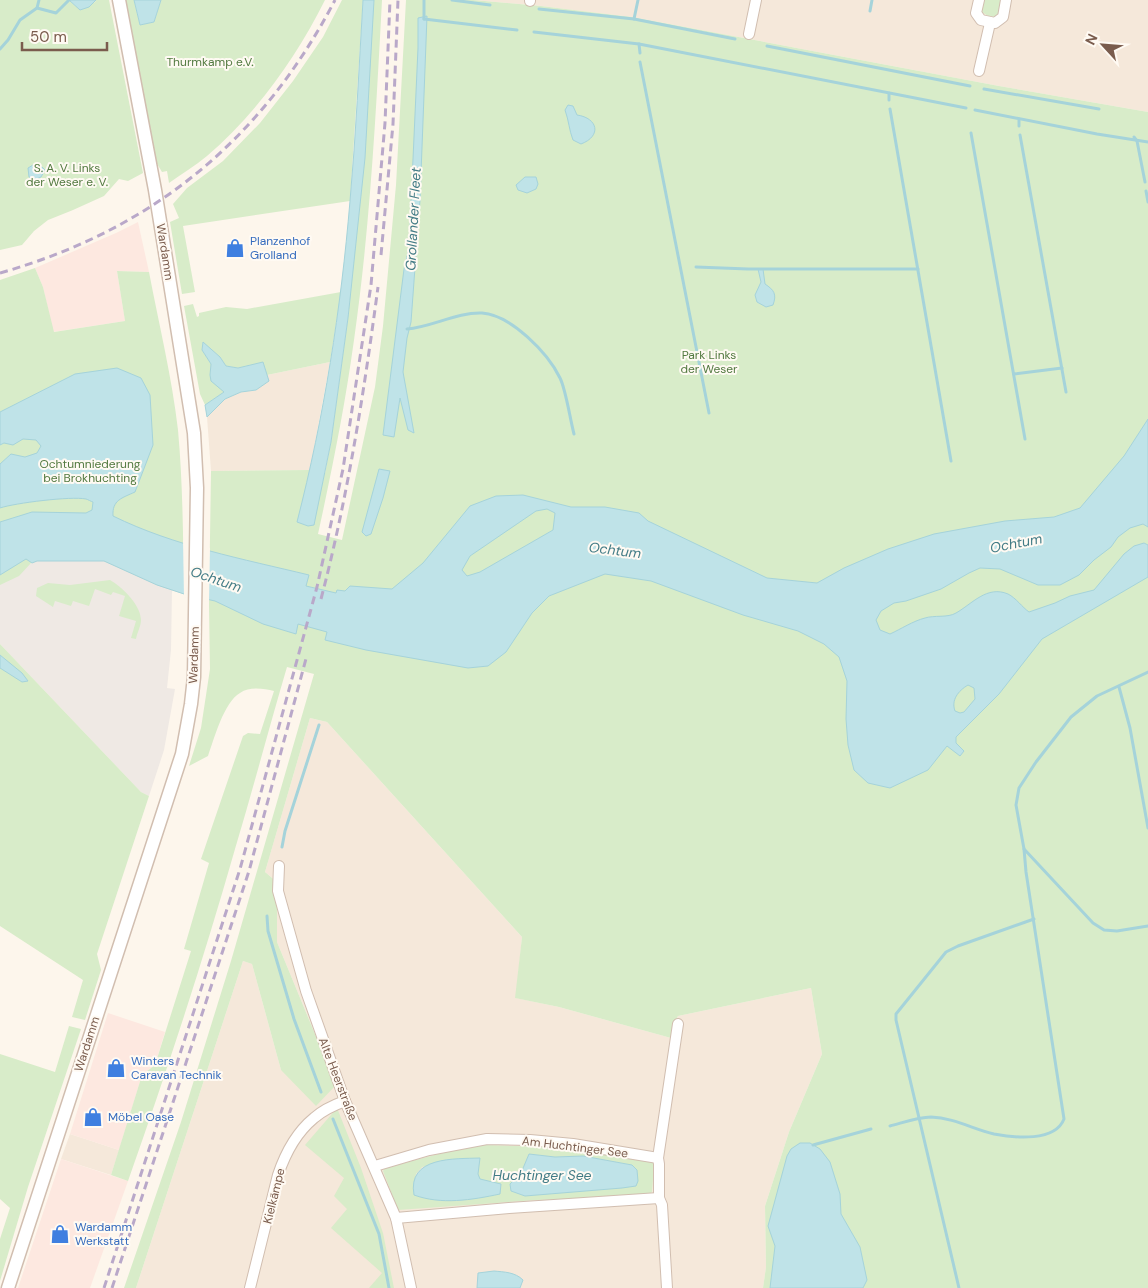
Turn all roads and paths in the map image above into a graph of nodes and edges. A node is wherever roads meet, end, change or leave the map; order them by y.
1 (119, 0) edge
2 (756, 0) edge
3 (979, 0) edge
4 (1006, 0) edge
5 (990, 23) junction
6 (749, 34) dead end
7 (979, 71) dead end
8 (279, 866) dead end
9 (678, 1024) dead end
10 (345, 1101) junction
11 (658, 1158) junction
12 (375, 1166) junction
13 (659, 1198) junction
14 (396, 1218) junction
15 (8, 1288) edge
16 (250, 1288) edge
17 (411, 1288) edge
18 (667, 1288) edge

1 - 15 street, Wardamm
2 - 6 street
3 - 5 street
4 - 5 street
5 - 7 street
8 - 10 street, Alte Heerstraße
9 - 11 street
10 - 12 street, Alte Heerstraße
10 - 16 street, Kielkämpe
11 - 12 street, Am Huchtinger See
11 - 13 street
12 - 14 street, Alte Heerstraße
13 - 14 street
13 - 18 street
14 - 17 street, Alte Heerstraße

